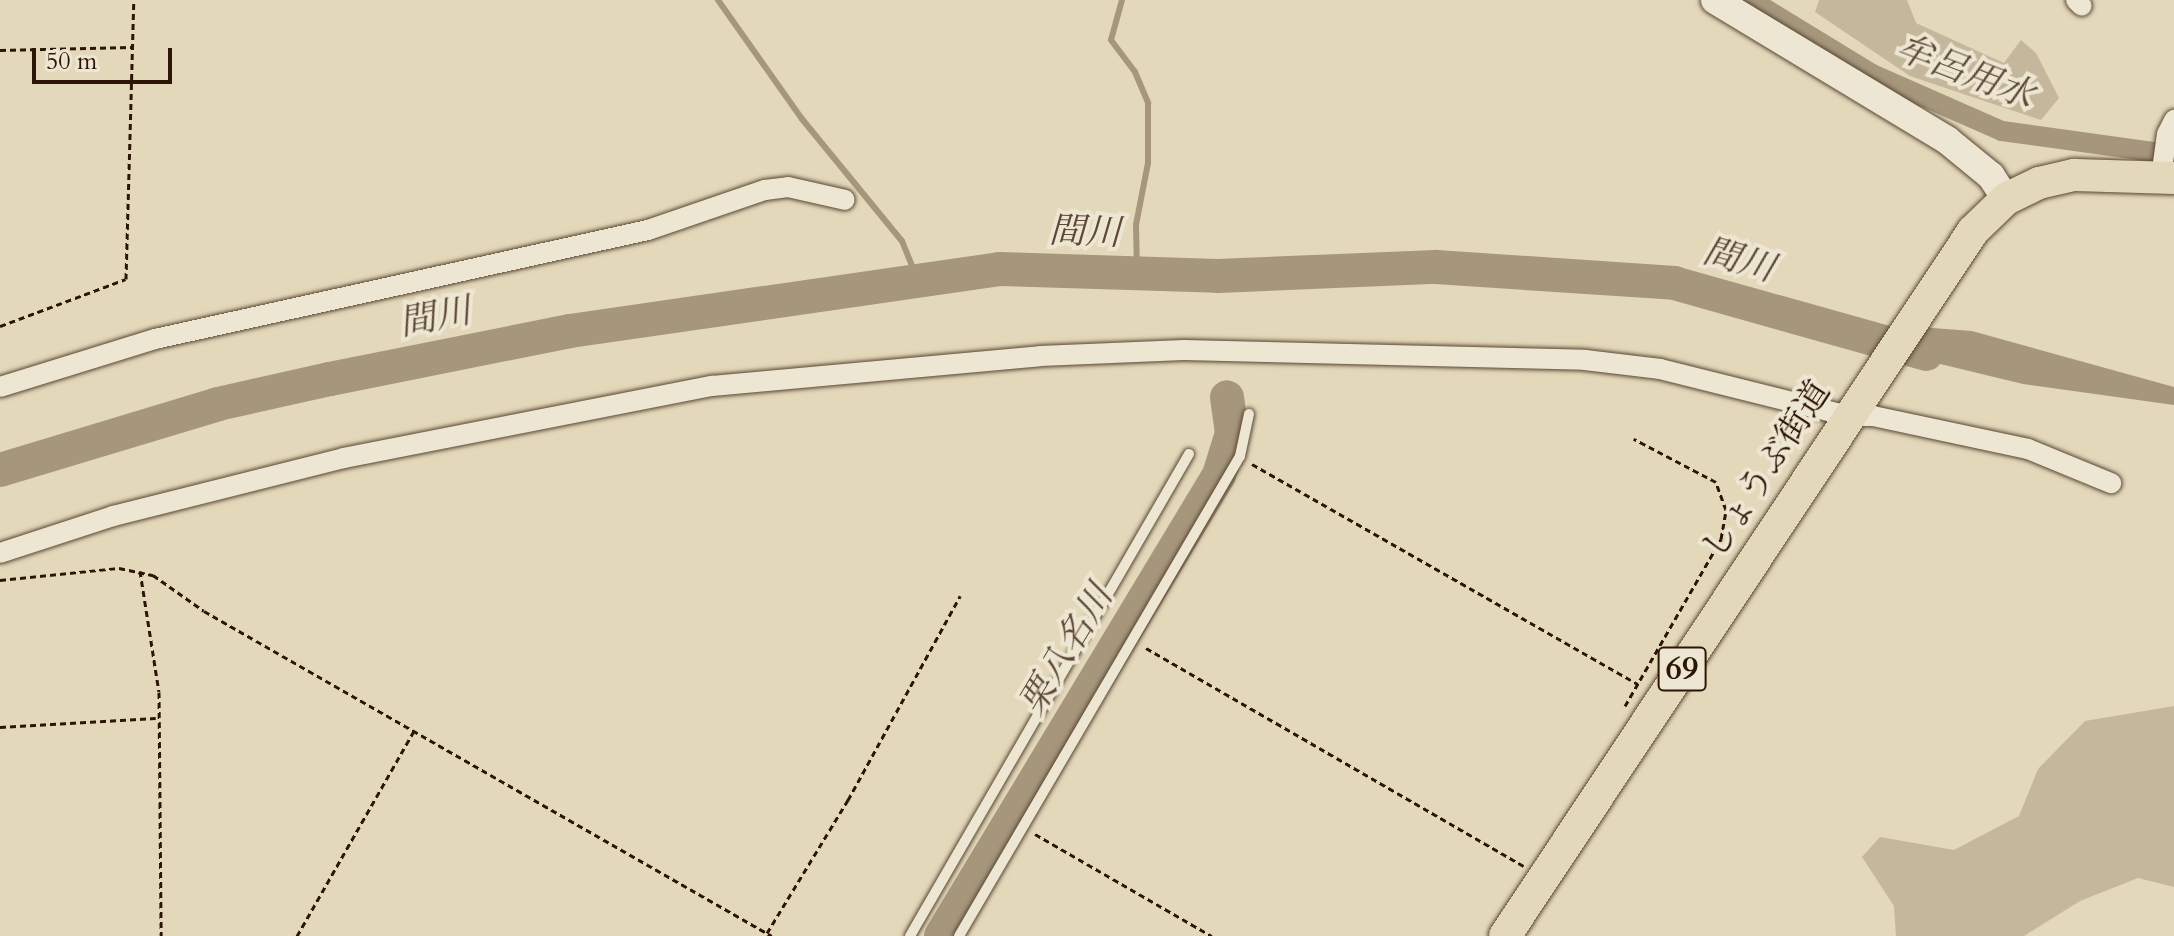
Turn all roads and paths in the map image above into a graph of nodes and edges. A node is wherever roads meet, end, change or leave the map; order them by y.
1 (134, 0) edge
2 (1715, 0) edge
3 (133, 47) junction
4 (0, 50) edge
5 (2174, 120) edge
6 (2168, 178) edge
7 (2006, 199) junction
8 (845, 200) dead end
9 (0, 326) edge
10 (0, 387) edge
11 (1852, 409) junction
12 (1249, 414) dead end
13 (1634, 439) dead end
14 (1189, 454) dead end
15 (1240, 456) junction
16 (2111, 483) dead end
17 (0, 553) edge
18 (140, 571) junction
19 (0, 580) edge
20 (960, 596) dead end
21 (1132, 641) junction
22 (1638, 684) junction
23 (1623, 709) dead end
24 (157, 718) junction
25 (0, 727) edge
26 (414, 731) junction
27 (1022, 827) junction
28 (1535, 867) junction
29 (767, 933) junction
30 (161, 936) edge
31 (297, 936) edge
32 (772, 936) edge
33 (910, 936) edge
34 (959, 936) edge
35 (1212, 936) edge
36 (1505, 936) edge

1 - 3 path
2 - 7 street
3 - 4 path
3 - 9 path
5 - 6 street
6 - 7 main road, しょうぶ街道 / 69
7 - 11 main road, しょうぶ街道 / 69
8 - 10 street
11 - 16 street
11 - 17 street
11 - 28 main road, しょうぶ街道 / 69
12 - 15 lane
13 - 22 path
14 - 33 lane
15 - 21 lane
15 - 22 path
18 - 19 path
18 - 24 path
18 - 26 path
20 - 29 path
21 - 27 lane
21 - 28 path
22 - 23 path
24 - 25 path
24 - 30 path
26 - 29 path
26 - 31 path
27 - 34 lane
27 - 35 path
28 - 36 main road, しょうぶ街道 / 69
29 - 32 path

